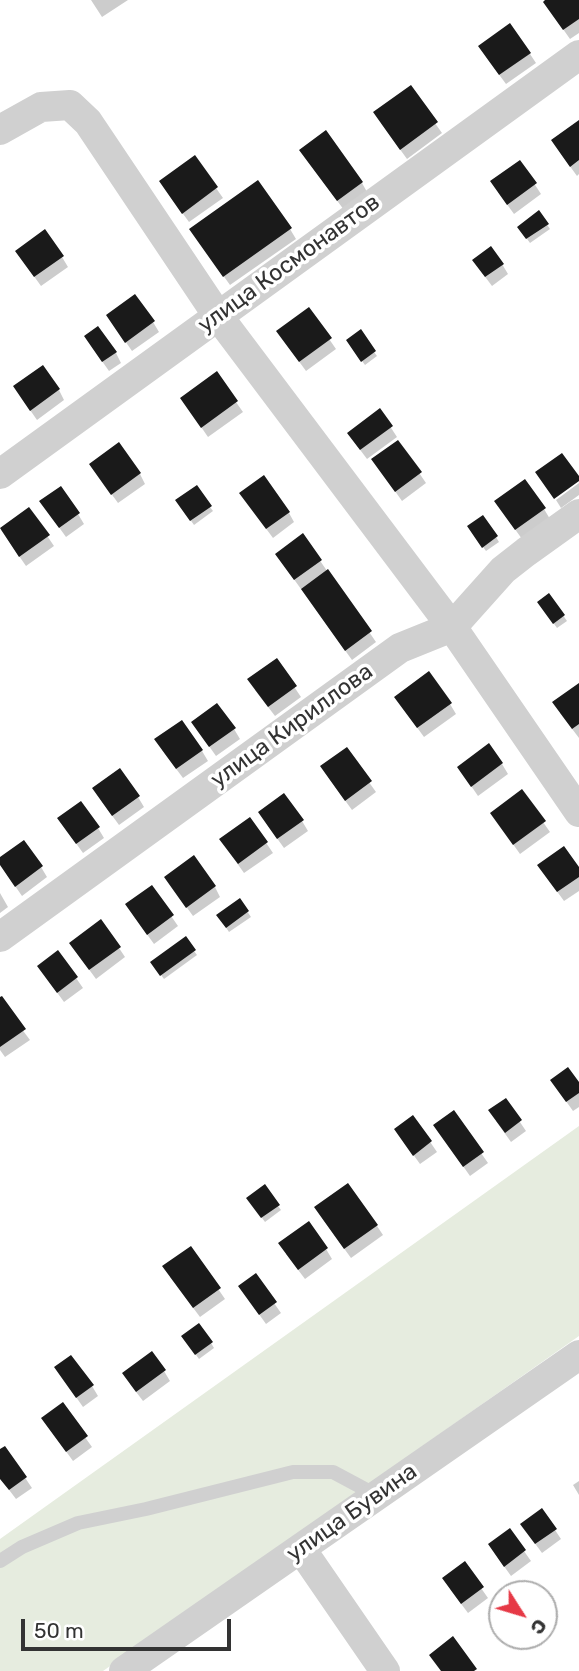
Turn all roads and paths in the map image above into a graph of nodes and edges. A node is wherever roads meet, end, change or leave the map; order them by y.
1 (579, 55) edge
2 (0, 130) edge
3 (218, 316) junction
4 (0, 474) edge
5 (579, 514) edge
6 (452, 627) junction
7 (579, 811) edge
8 (0, 937) edge
9 (579, 1355) edge
10 (377, 1495) junction
11 (301, 1549) junction
12 (0, 1561) edge
13 (124, 1671) edge
14 (385, 1671) edge

1 - 3 street, улица Космонавтов
2 - 3 street
3 - 4 street, улица Космонавтов
3 - 6 street
5 - 6 street, улица Кириллова
6 - 7 street
6 - 8 street, улица Кириллова
9 - 10 street, улица Бувина
10 - 11 street, улица Бувина
10 - 12 lane
11 - 13 street, улица Бувина
11 - 14 street

